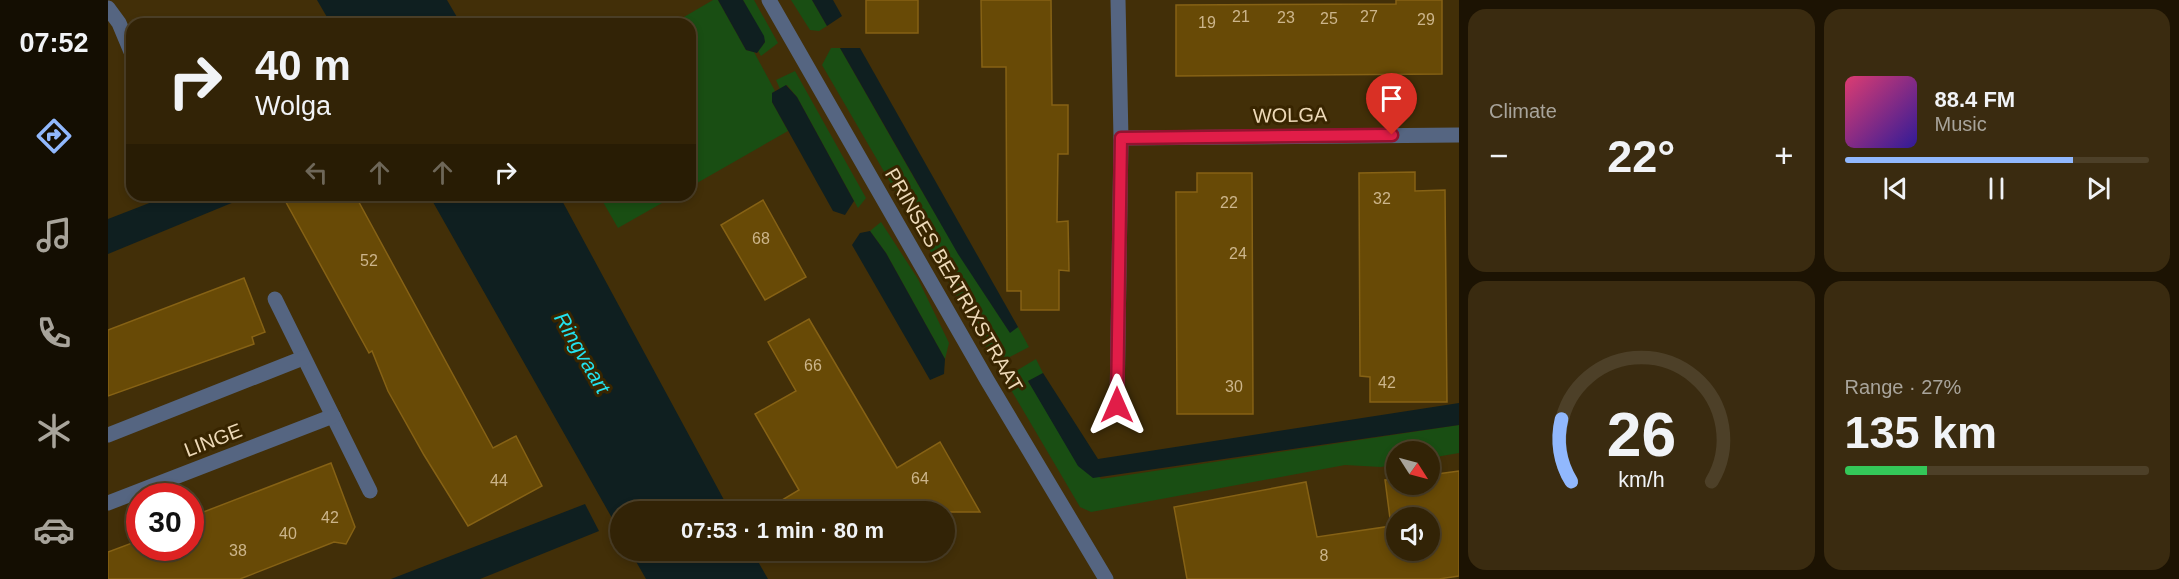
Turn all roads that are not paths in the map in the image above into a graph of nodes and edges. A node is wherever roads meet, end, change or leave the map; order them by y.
1 (769, 0) edge
2 (1119, 0) edge
3 (108, 8) edge
4 (113, 25) edge
5 (126, 45) edge
6 (1459, 135) edge
7 (1121, 138) junction
8 (275, 299) dead end
9 (303, 358) junction
10 (1117, 405) dead end
11 (333, 416) junction
12 (108, 435) edge
13 (370, 491) dead end
14 (108, 503) edge
15 (1106, 579) edge

1 - 15 street, PRINSES BEATRIXSTRAAT
2 - 7 street
3 - 4 street
4 - 5 street
6 - 7 street, WOLGA
7 - 10 street
8 - 9 street
9 - 11 street
9 - 12 street
11 - 13 street
11 - 14 street, LINGE

